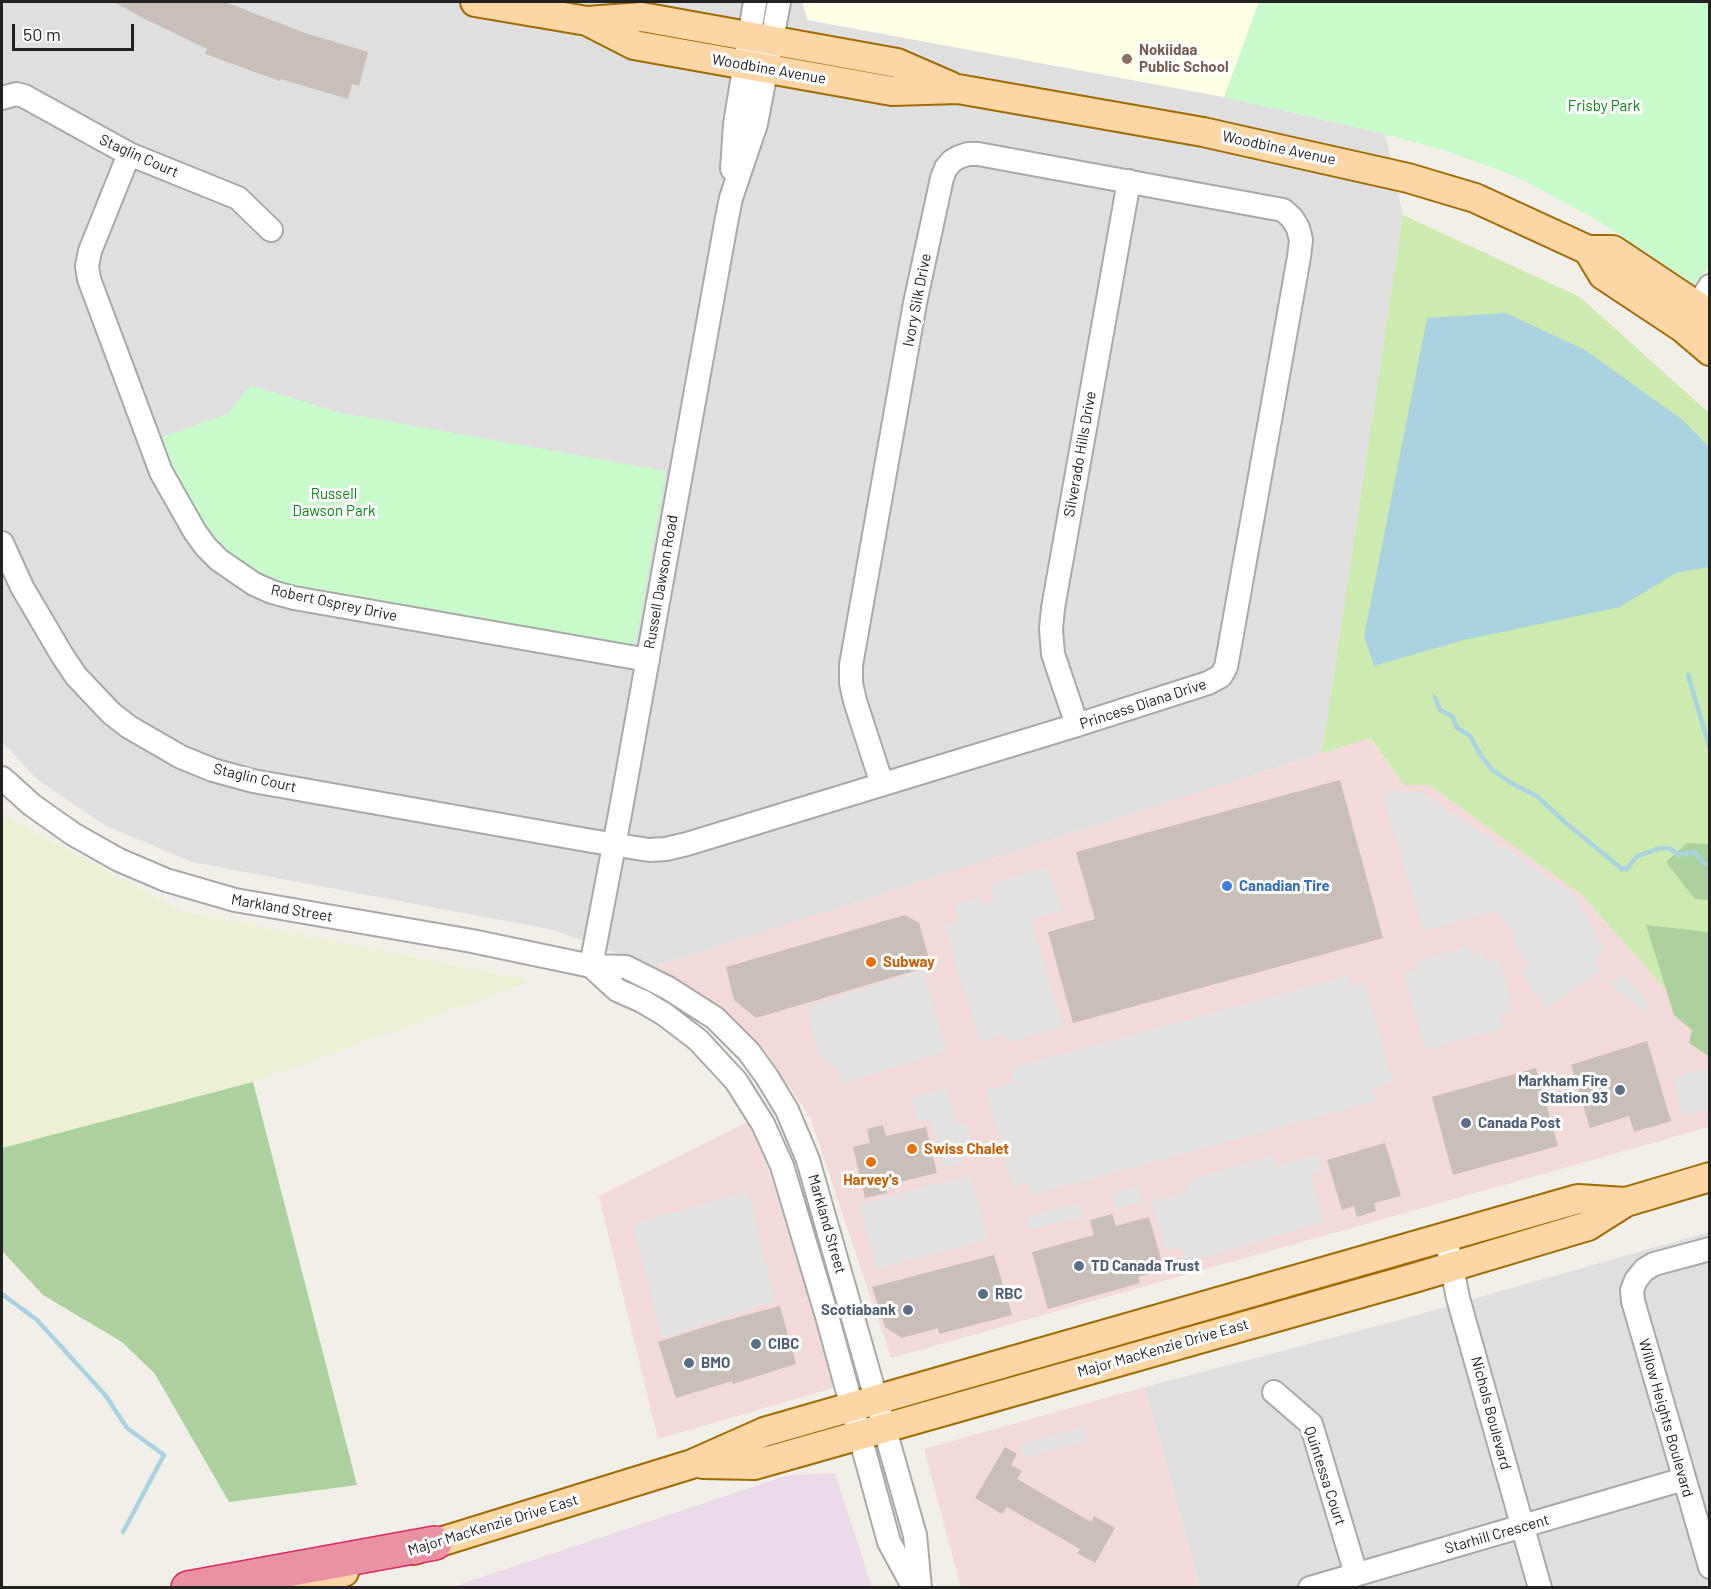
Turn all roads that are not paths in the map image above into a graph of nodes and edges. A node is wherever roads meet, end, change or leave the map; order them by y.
1 (475, 2) edge
2 (755, 2) edge
3 (779, 2) edge
4 (587, 21) junction
5 (760, 38) junction
6 (755, 67) junction
7 (958, 89) junction
8 (2, 98) edge
9 (129, 154) junction
10 (1129, 181) junction
11 (1292, 218) joint
12 (271, 230) dead end
13 (1702, 322) edge
14 (2, 543) edge
15 (648, 660) junction
16 (1077, 725) junction
17 (2, 778) edge
18 (882, 784) junction
19 (614, 844) junction
20 (591, 966) junction
21 (1710, 1177) edge
22 (1626, 1202) junction
23 (1446, 1238) junction
24 (1710, 1249) edge
25 (1452, 1266) junction
26 (1274, 1392) dead end
27 (864, 1403) junction
28 (872, 1431) junction
29 (692, 1464) junction
30 (1684, 1479) junction
31 (1522, 1527) junction
32 (435, 1543) junction
33 (1710, 1567) edge
34 (1356, 1574) junction
35 (188, 1587) edge
36 (293, 1587) edge
37 (914, 1587) edge
38 (920, 1587) edge
39 (1310, 1587) edge
40 (1540, 1587) edge

1 - 4 main road, Woodbine Avenue
2 - 5 street, Russell Dawson Road
3 - 5 street, Russell Dawson Road
4 - 5 main road, Woodbine Avenue
4 - 6 main road, Woodbine Avenue
5 - 6 street, Russell Dawson Road
5 - 7 main road, Woodbine Avenue
6 - 7 main road, Woodbine Avenue
6 - 15 street, Russell Dawson Road
7 - 13 main road, Woodbine Avenue
8 - 9 street, Staglin Court
9 - 12 street, Staglin Court
9 - 15 street, Robert Osprey Drive
10 - 11 street, Ivory Silk Drive
10 - 16 street, Silverado Hills Drive
10 - 18 street, Ivory Silk Drive
11 - 16 street, Princess Diana Drive
14 - 19 street, Staglin Court
15 - 19 street, Russell Dawson Road
16 - 18 street, Princess Diana Drive
17 - 20 street, Markland Street
18 - 19 street, Princess Diana Drive
19 - 20 street, Russell Dawson Road
20 - 27 street, Markland Street
21 - 22 main road, Major MacKenzie Drive East
22 - 23 main road, Major MacKenzie Drive East
22 - 25 main road, Major MacKenzie Drive East
23 - 25 street, Nichols Boulevard
23 - 27 main road, Major MacKenzie Drive East
24 - 30 street, Willow Heights Boulevard
25 - 28 main road, Major MacKenzie Drive East
25 - 31 street, Nichols Boulevard
26 - 34 street, Quintessa Court
27 - 28 street, Markland Street
27 - 29 main road, Major MacKenzie Drive East
28 - 29 main road, Major MacKenzie Drive East
28 - 37 street, Markland Street
28 - 38 street, Markland Street
29 - 32 main road, Major MacKenzie Drive East
30 - 31 street, Starhill Crescent
30 - 33 street, Willow Heights Boulevard
31 - 34 street, Starhill Crescent
31 - 40 street, Nichols Boulevard
32 - 35 highway
32 - 36 main road, Major MacKenzie Drive East
34 - 39 street, Starhill Crescent

